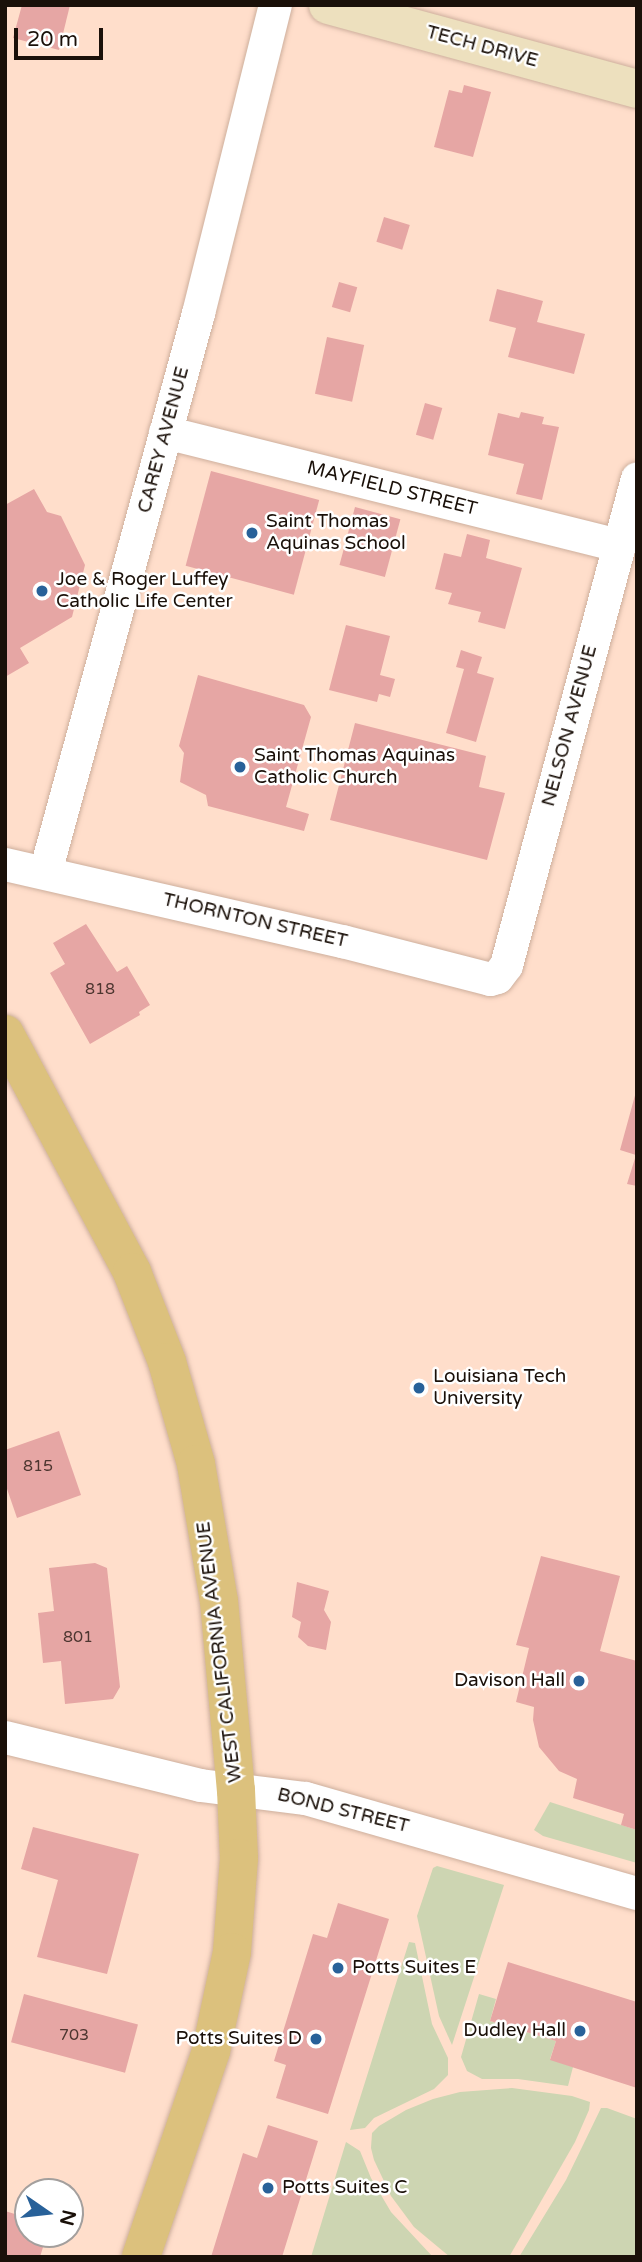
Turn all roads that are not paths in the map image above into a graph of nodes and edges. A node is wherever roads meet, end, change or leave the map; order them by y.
1 (275, 5) edge
2 (328, 5) edge
3 (637, 89) edge
4 (165, 432) junction
5 (637, 478) edge
6 (619, 545) junction
7 (5, 864) edge
8 (45, 872) junction
9 (502, 973) joint
10 (5, 1034) edge
11 (5, 1737) edge
12 (236, 1790) junction
13 (637, 1894) edge
14 (141, 2257) edge

1 - 4 street, CAREY AVENUE
2 - 3 main road, TECH DRIVE
4 - 6 street, MAYFIELD STREET
4 - 8 street, CAREY AVENUE
5 - 6 street, NELSON AVENUE
6 - 9 street, NELSON AVENUE
7 - 8 street, THORNTON STREET
8 - 9 street, THORNTON STREET
10 - 12 main road, WEST CALIFORNIA AVENUE
11 - 12 street, BOND STREET
12 - 13 street, BOND STREET
12 - 14 main road, WEST CALIFORNIA AVENUE

